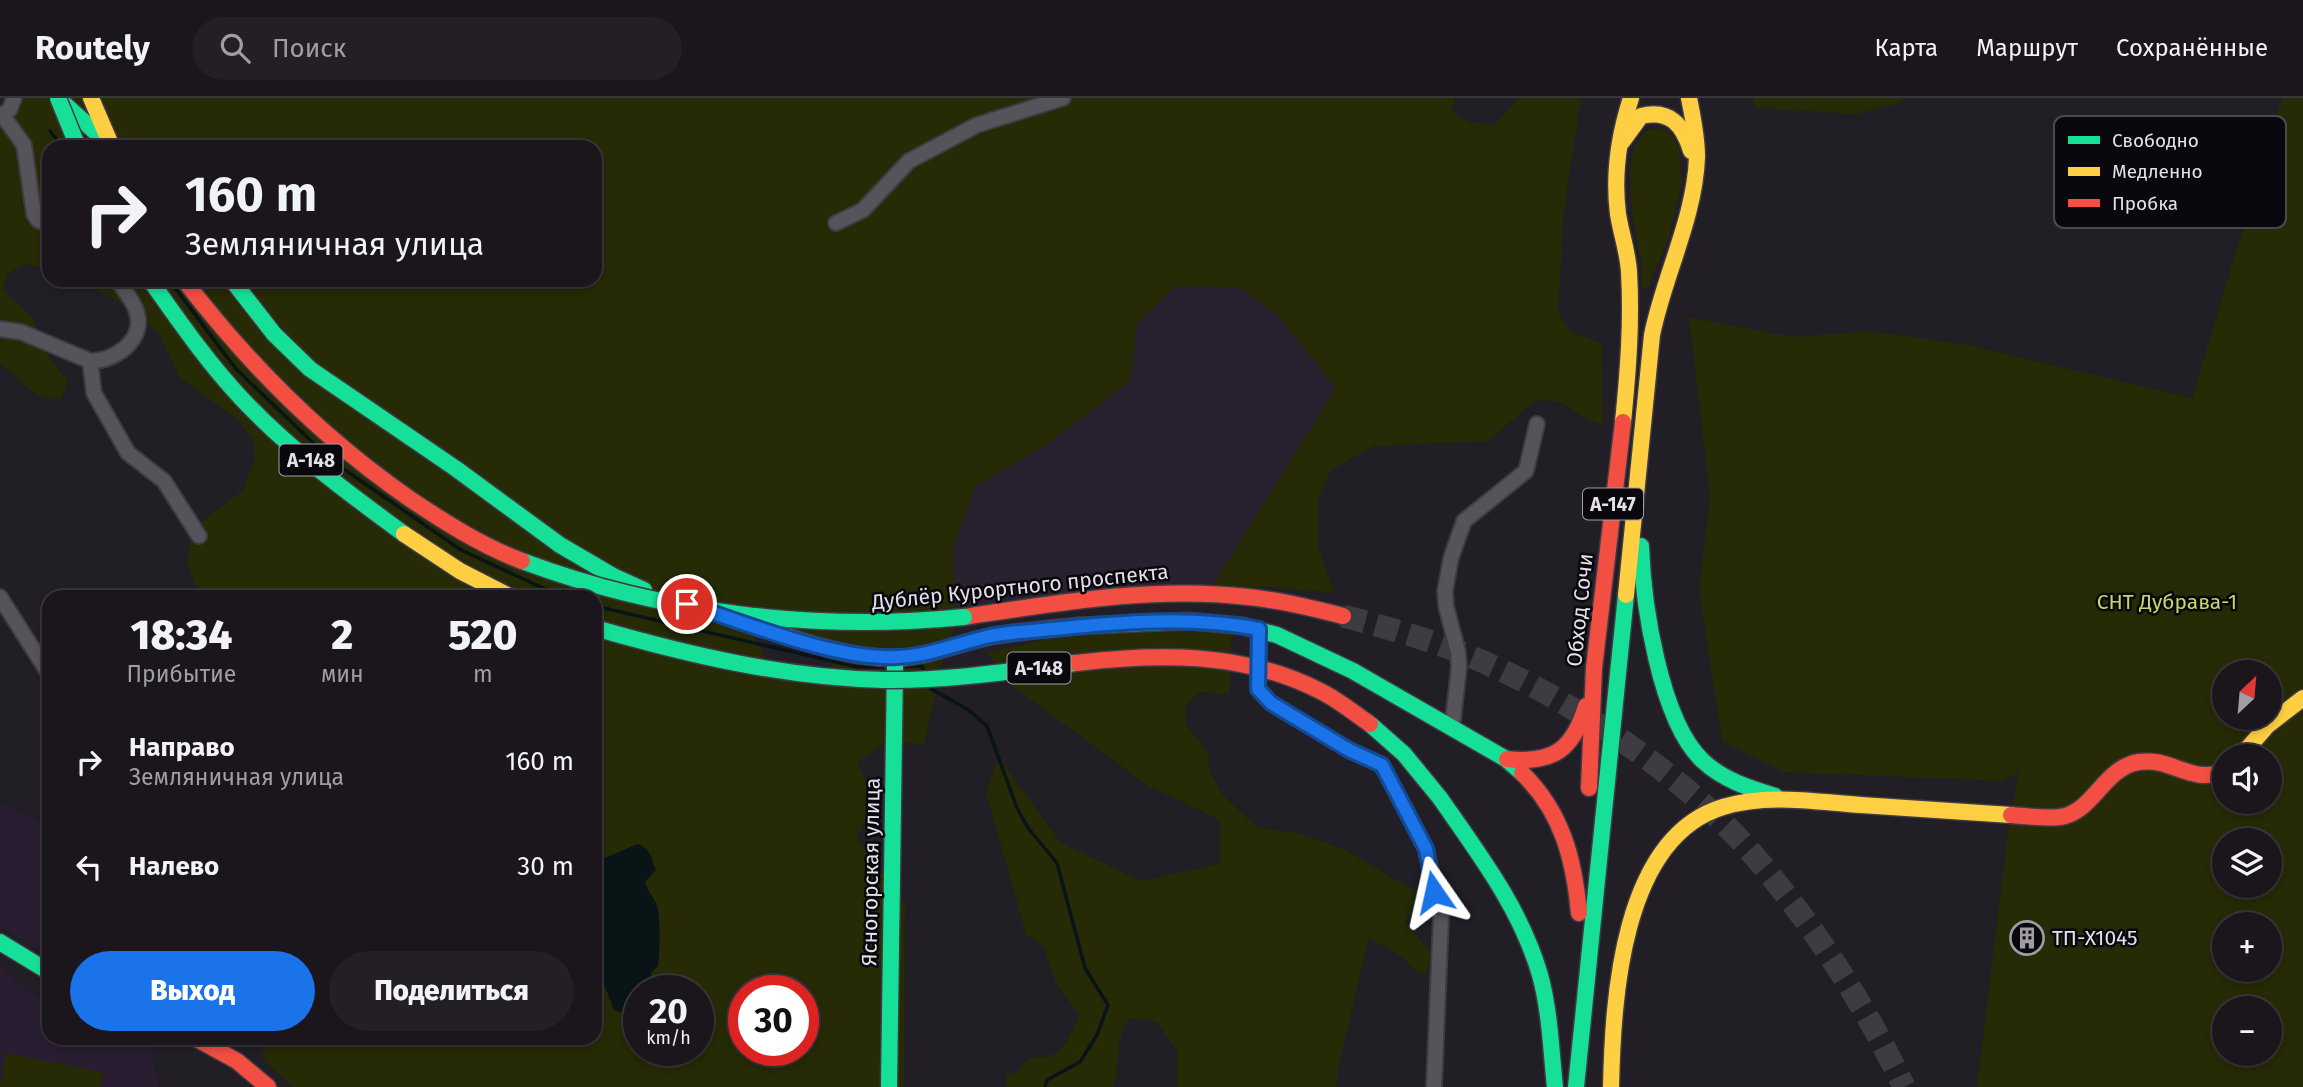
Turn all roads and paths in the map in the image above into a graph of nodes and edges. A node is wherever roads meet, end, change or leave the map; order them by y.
1 (14, 98) edge
2 (57, 98) edge
3 (90, 98) edge
4 (1063, 98) edge
5 (1631, 98) edge
6 (1689, 98) edge
7 (2, 117) edge
8 (75, 140) edge
9 (104, 140) edge
10 (109, 140) edge
11 (1620, 146) junction
12 (1694, 163) junction
13 (42, 222) edge
14 (836, 223) dead end
15 (122, 287) edge
16 (154, 287) edge
17 (189, 287) edge
18 (237, 287) edge
19 (0, 328) edge
20 (90, 361) junction
21 (1537, 424) dead end
22 (1638, 465) junction
23 (199, 536) dead end
24 (497, 590) edge
25 (0, 597) edge
26 (1343, 616) tunnel mouth
27 (1259, 629) junction
28 (602, 630) edge
29 (895, 657) junction
30 (42, 663) edge
31 (1594, 668) junction
32 (2303, 698) edge
33 (1452, 729) junction
34 (2251, 744) edge
35 (1612, 750) junction
36 (1506, 759) junction
37 (2212, 776) edge
38 (1790, 800) junction
39 (1578, 913) junction
40 (0, 942) edge
41 (42, 968) edge
42 (208, 1045) edge
43 (1594, 1068) dead end
44 (268, 1087) edge
45 (889, 1087) edge
46 (1434, 1087) edge
47 (1557, 1087) edge
48 (1576, 1087) edge
49 (1611, 1087) edge

1 - 7 street
2 - 8 main road, bridge
2 - 9 main road
3 - 10 main road
4 - 14 street
5 - 11 main road, Обход Сочи / А-147
6 - 12 main road, Обход Сочи / А-147
7 - 13 street
11 - 12 main road, А-147
11 - 31 main road, Обход Сочи / А-147
12 - 22 main road, Обход Сочи / А-147
15 - 20 street
16 - 24 main road, А-148
17 - 26 main road, Дублёр Курортного проспекта / А-148, bridge
18 - 29 main road
19 - 20 street
20 - 23 street
21 - 33 street
22 - 35 main road, Обход Сочи / А-147
22 - 38 main road, А-147
25 - 30 street
27 - 29 main road
27 - 33 main road
27 - 46 street
28 - 47 main road, А-148, bridge
29 - 45 main road, Ясногорская улица
31 - 36 main road, А-147
31 - 39 main road, Обход Сочи / А-147
32 - 34 main road
33 - 36 main road
35 - 43 main road, А-147
35 - 48 main road, А-147
36 - 39 main road, А-147
37 - 38 main road
38 - 49 main road
39 - 47 main road, Обход Сочи / А-147
40 - 41 main road
42 - 44 main road

